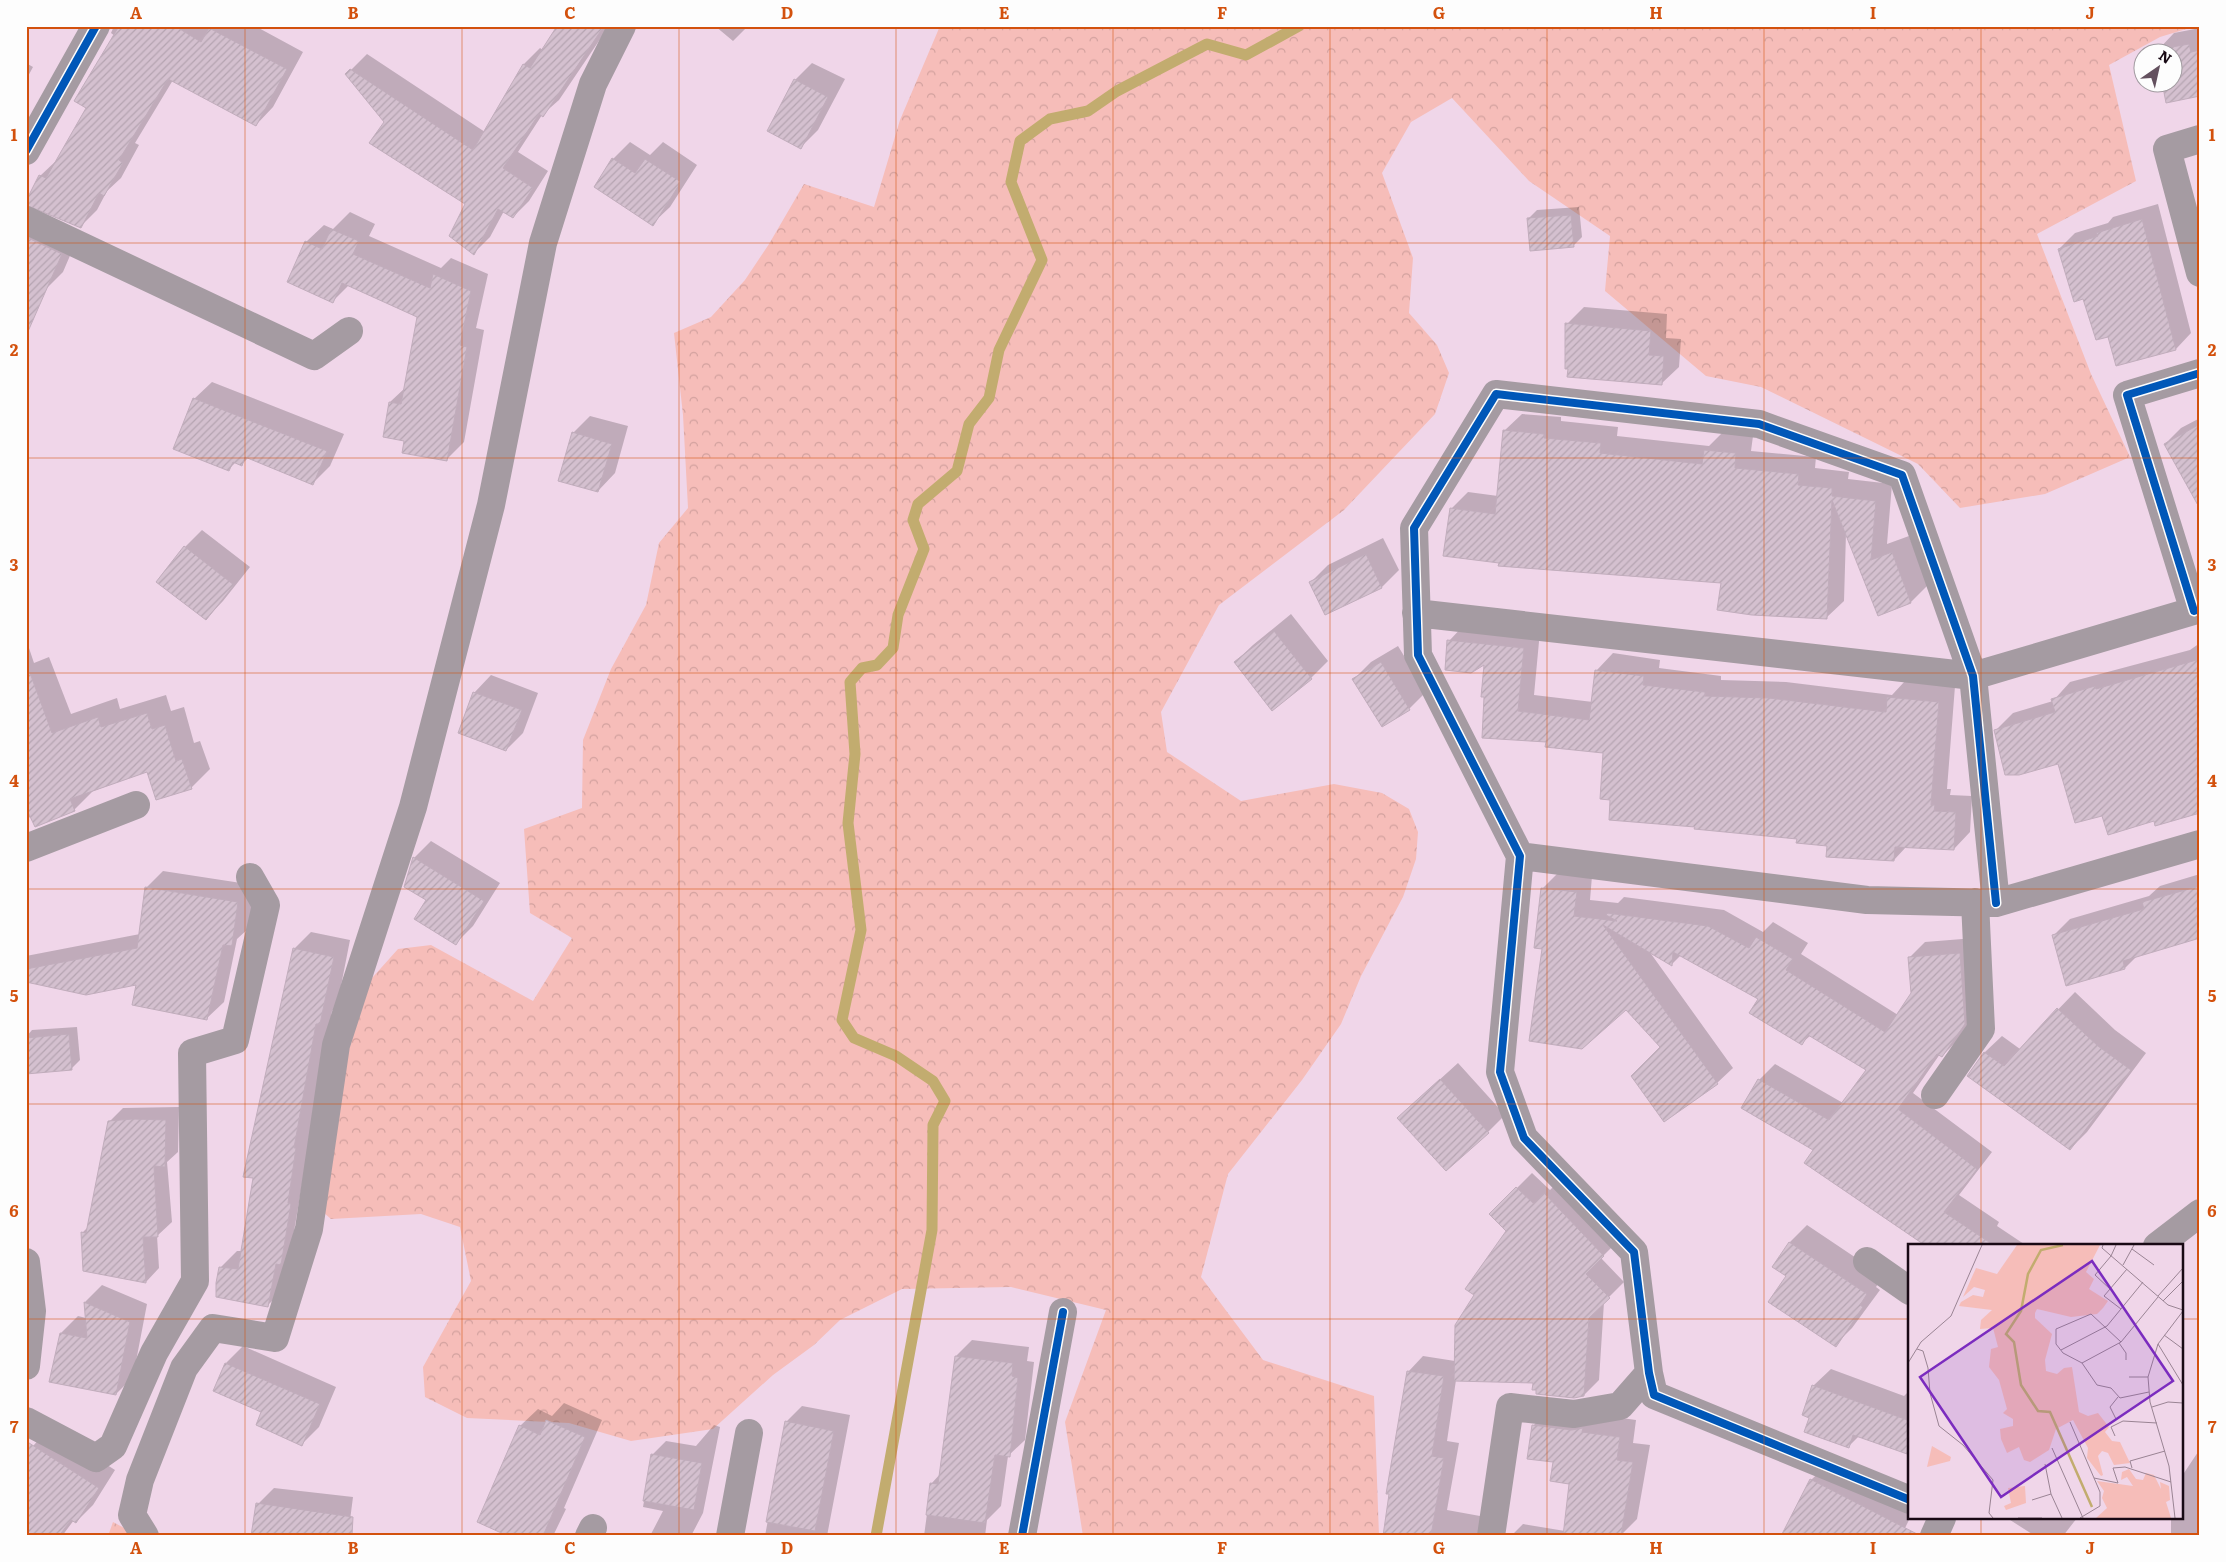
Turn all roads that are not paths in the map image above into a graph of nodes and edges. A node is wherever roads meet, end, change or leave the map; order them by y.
1 (96, 26) edge
2 (622, 26) edge
3 (2200, 139) edge
4 (26, 151) edge
5 (26, 220) edge
6 (2200, 272) edge
7 (349, 332) dead end
8 (2200, 372) edge
9 (2197, 610) edge
10 (1416, 613) junction
11 (1973, 676) junction
12 (136, 805) dead end
13 (2200, 844) edge
14 (26, 848) edge
15 (1520, 856) junction
16 (250, 878) dead end
17 (1986, 903) junction
18 (1935, 1095) dead end
19 (2200, 1213) edge
20 (2160, 1244) edge
21 (1867, 1261) dead end
22 (26, 1262) edge
23 (1908, 1290) edge
24 (1063, 1312) dead end
25 (26, 1366) edge
26 (1649, 1373) junction
27 (26, 1421) edge
28 (749, 1433) dead end
29 (1908, 1499) edge
30 (1941, 1520) edge
31 (145, 1536) edge
32 (730, 1536) edge
33 (1022, 1536) edge
34 (1491, 1536) edge
35 (1934, 1536) edge

1 - 4 street
2 - 31 street
3 - 6 street
5 - 7 street
8 - 9 street
9 - 11 street
10 - 11 street
10 - 11 street
10 - 15 street
11 - 17 street
12 - 14 street
13 - 17 street
15 - 17 street
15 - 26 street
16 - 27 street
17 - 18 street
19 - 20 street
21 - 23 street
22 - 25 street
24 - 33 street
26 - 29 street
26 - 34 street
28 - 32 street
30 - 35 street

